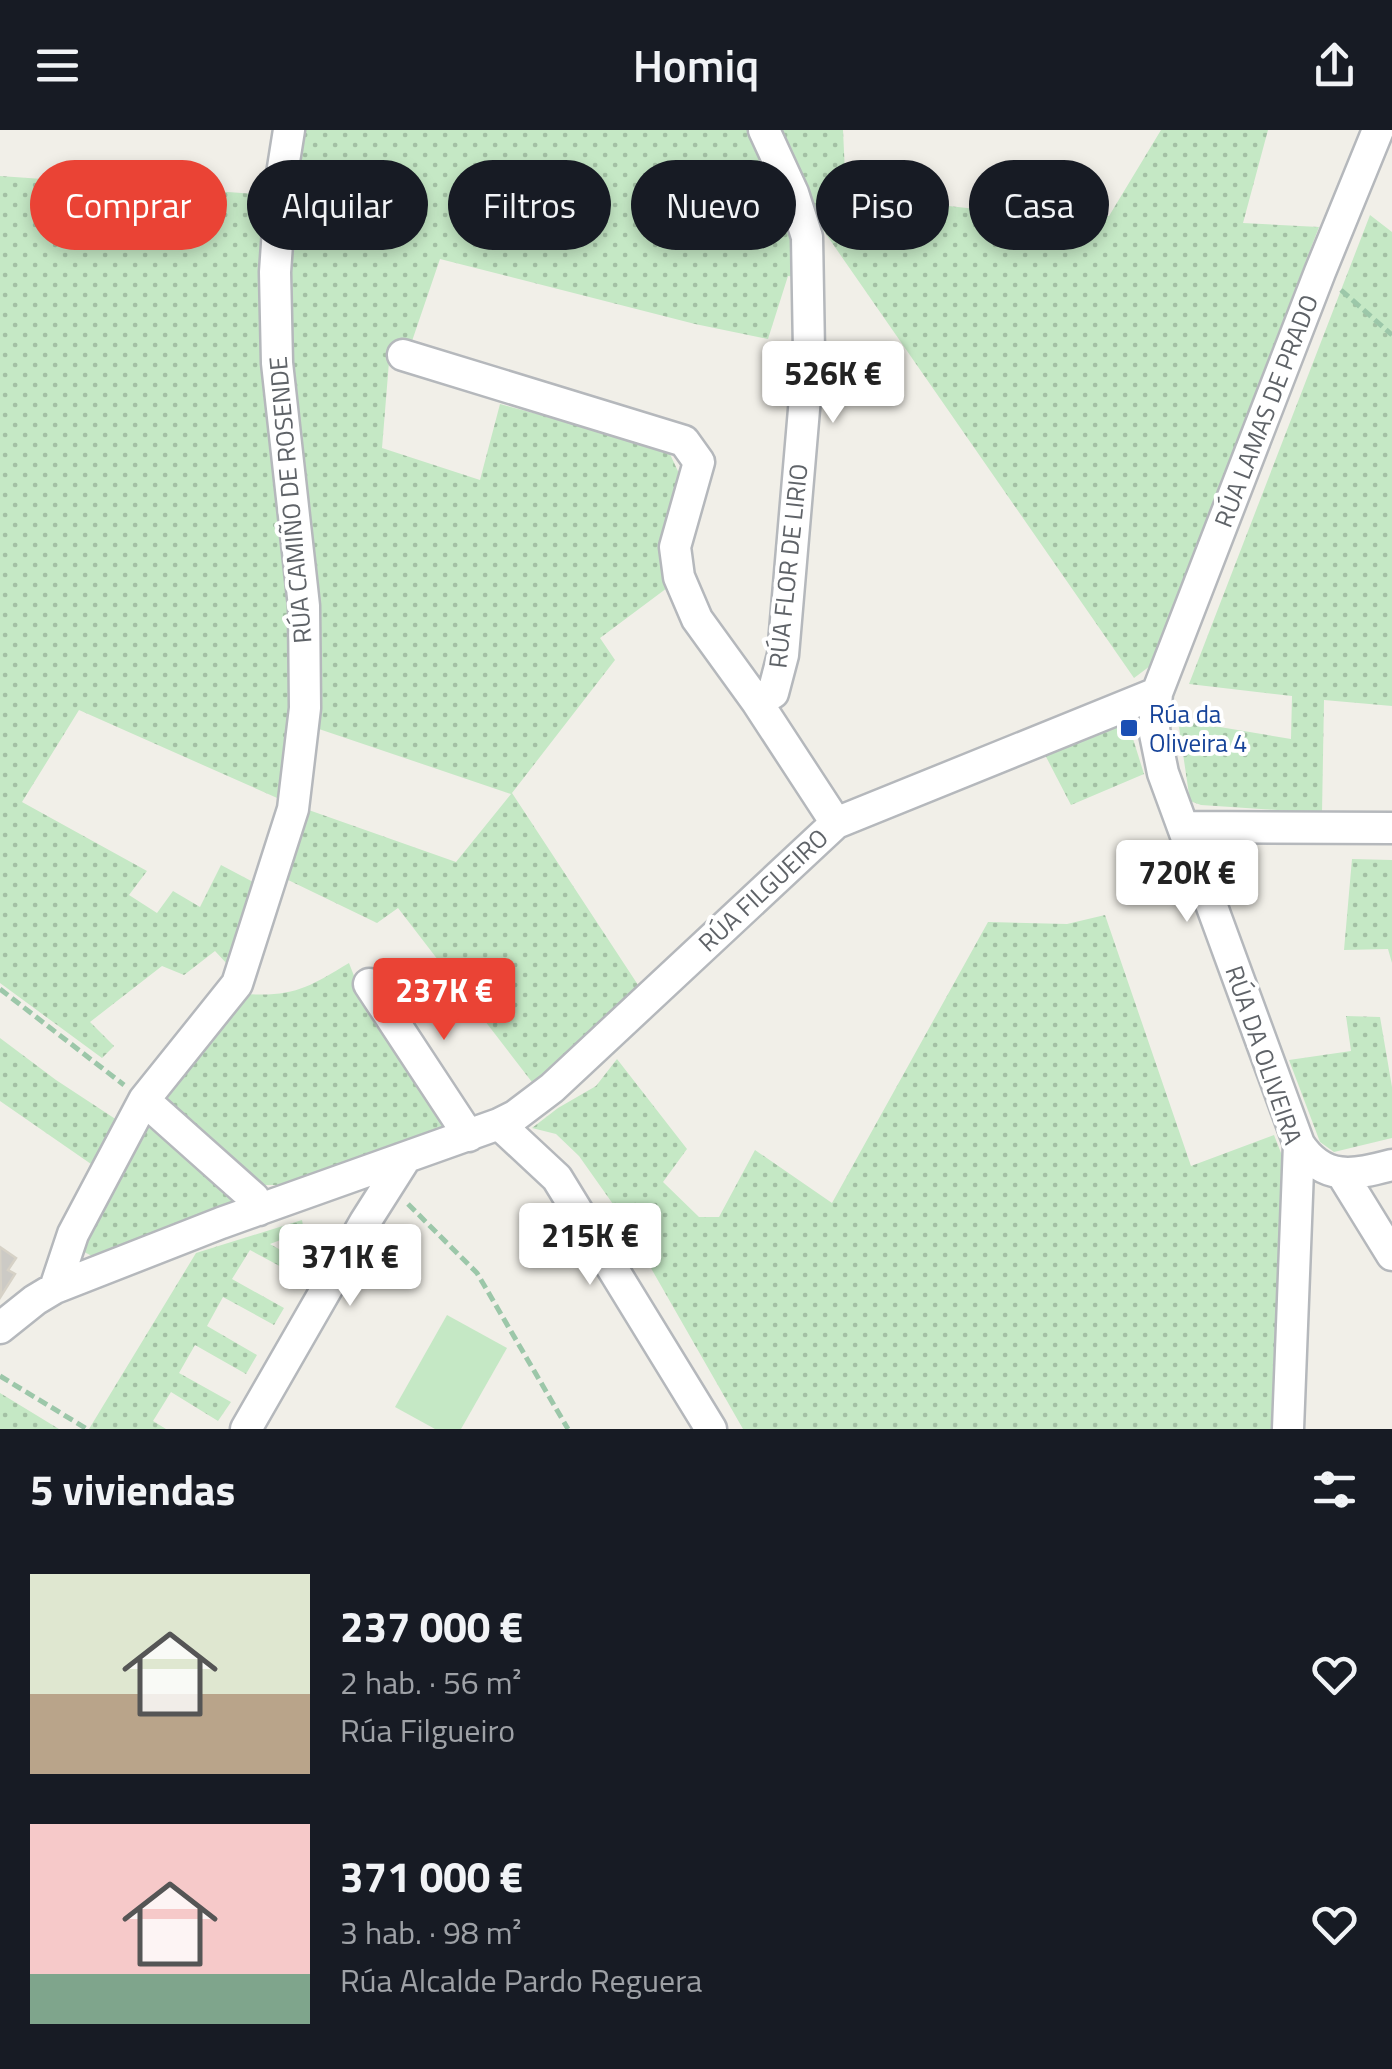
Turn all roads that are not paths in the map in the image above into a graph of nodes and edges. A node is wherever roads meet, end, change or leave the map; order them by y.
1 (289, 130) edge
2 (764, 130) edge
3 (1378, 130) edge
4 (403, 355) dead end
5 (1157, 693) junction
6 (757, 702) junction
7 (836, 822) junction
8 (1183, 827) junction
9 (1392, 828) edge
10 (369, 984) dead end
11 (144, 1100) junction
12 (499, 1124) junction
13 (469, 1136) junction
14 (1300, 1144) junction
15 (405, 1159) junction
16 (1392, 1166) edge
17 (1342, 1174) junction
18 (259, 1210) junction
19 (1392, 1255) edge
20 (55, 1288) junction
21 (0, 1328) edge
22 (246, 1429) edge
23 (711, 1429) edge
24 (1288, 1429) edge

1 - 11 street, RÚA CAMIÑO DE ROSENDE
2 - 6 street, RÚA FLOR DE LIRIO
3 - 5 street, RÚA LAMAS DE PRADO
4 - 6 street
5 - 7 street, RÚA FILGUEIRO
5 - 8 street, RÚA DA OLIVEIRA
6 - 7 street
7 - 12 street, RÚA FILGUEIRO
8 - 9 street
8 - 14 street, RÚA DA OLIVEIRA
10 - 13 street
11 - 18 street
11 - 20 street, RÚA CAMIÑO DE ROSENDE
12 - 13 street, RÚA FILGUEIRO
12 - 23 street
13 - 15 street, RÚA FILGUEIRO
14 - 17 street
14 - 24 street, RÚA DA OLIVEIRA
15 - 18 street, RÚA FILGUEIRO
15 - 22 street
16 - 17 street
17 - 19 street
18 - 20 street, RÚA FILGUEIRO
20 - 21 street, RÚA FILGUEIRO

